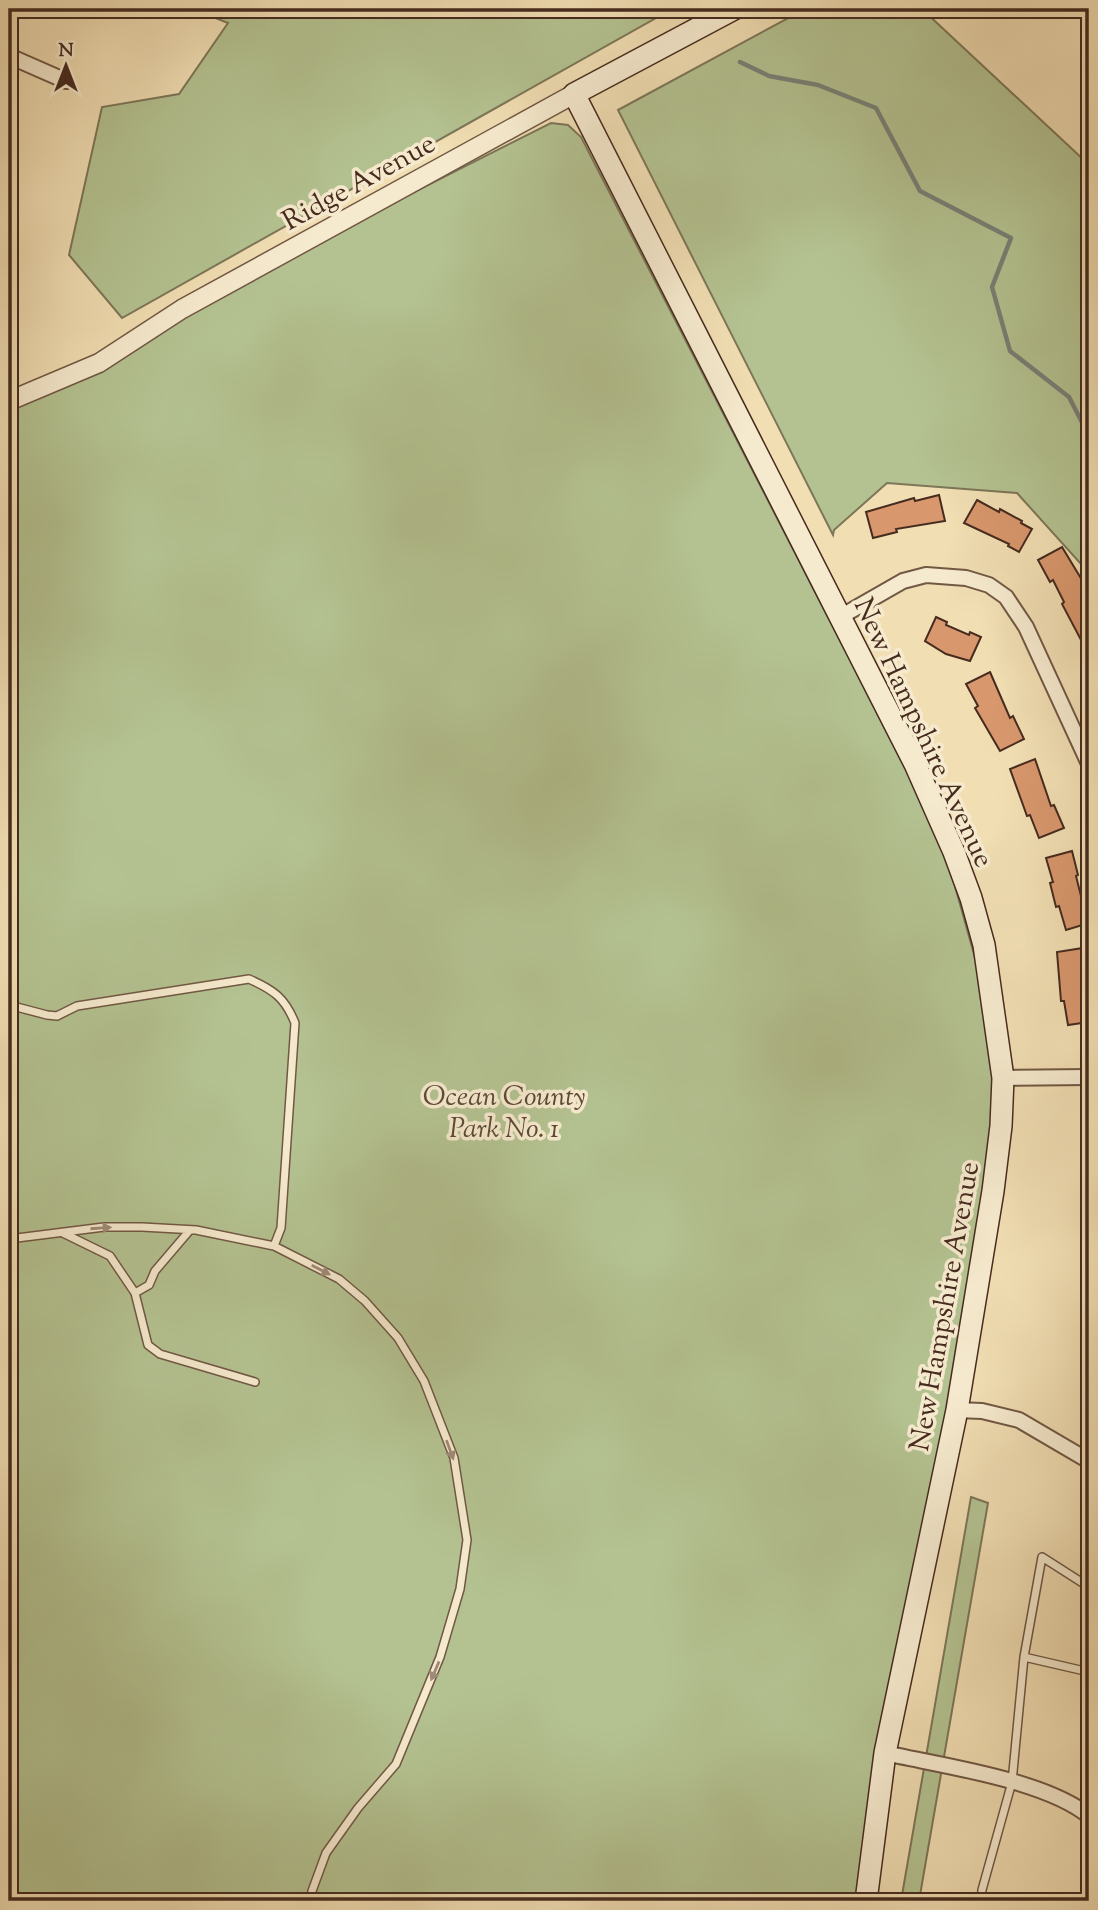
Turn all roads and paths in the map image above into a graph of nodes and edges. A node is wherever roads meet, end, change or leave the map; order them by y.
1 (734, 9) edge
2 (9, 56) edge
3 (66, 81) dead end
4 (574, 94) junction
5 (9, 401) edge
6 (840, 617) junction
7 (1089, 764) edge
8 (9, 1005) edge
9 (1089, 1077) edge
10 (1003, 1078) junction
11 (190, 1230) junction
12 (62, 1232) junction
13 (9, 1239) edge
14 (274, 1246) junction
15 (135, 1293) junction
16 (255, 1382) dead end
17 (957, 1410) junction
18 (1089, 1461) edge
19 (1089, 1587) edge
20 (1024, 1657) junction
21 (1089, 1672) edge
22 (886, 1753) junction
23 (1012, 1782) junction
24 (1089, 1816) edge
25 (311, 1901) edge
26 (866, 1901) edge
27 (981, 1901) edge

1 - 4 main road, Ridge Avenue
2 - 3 street
4 - 5 street, Ridge Avenue
4 - 6 main road, New Hampshire Avenue
6 - 7 street
6 - 10 main road, New Hampshire Avenue
8 - 14 lane
9 - 10 street
10 - 17 main road, New Hampshire Avenue
12 -> 11 lane
11 - 14 lane
11 - 15 lane
12 - 13 lane
12 - 15 lane
14 -> 25 lane
15 - 16 lane
17 - 18 street
17 - 22 main road, New Hampshire Avenue
19 - 20 lane
20 - 21 lane
20 - 23 lane
22 - 23 street
22 - 26 main road, New Hampshire Avenue
23 - 24 street
23 - 27 lane

